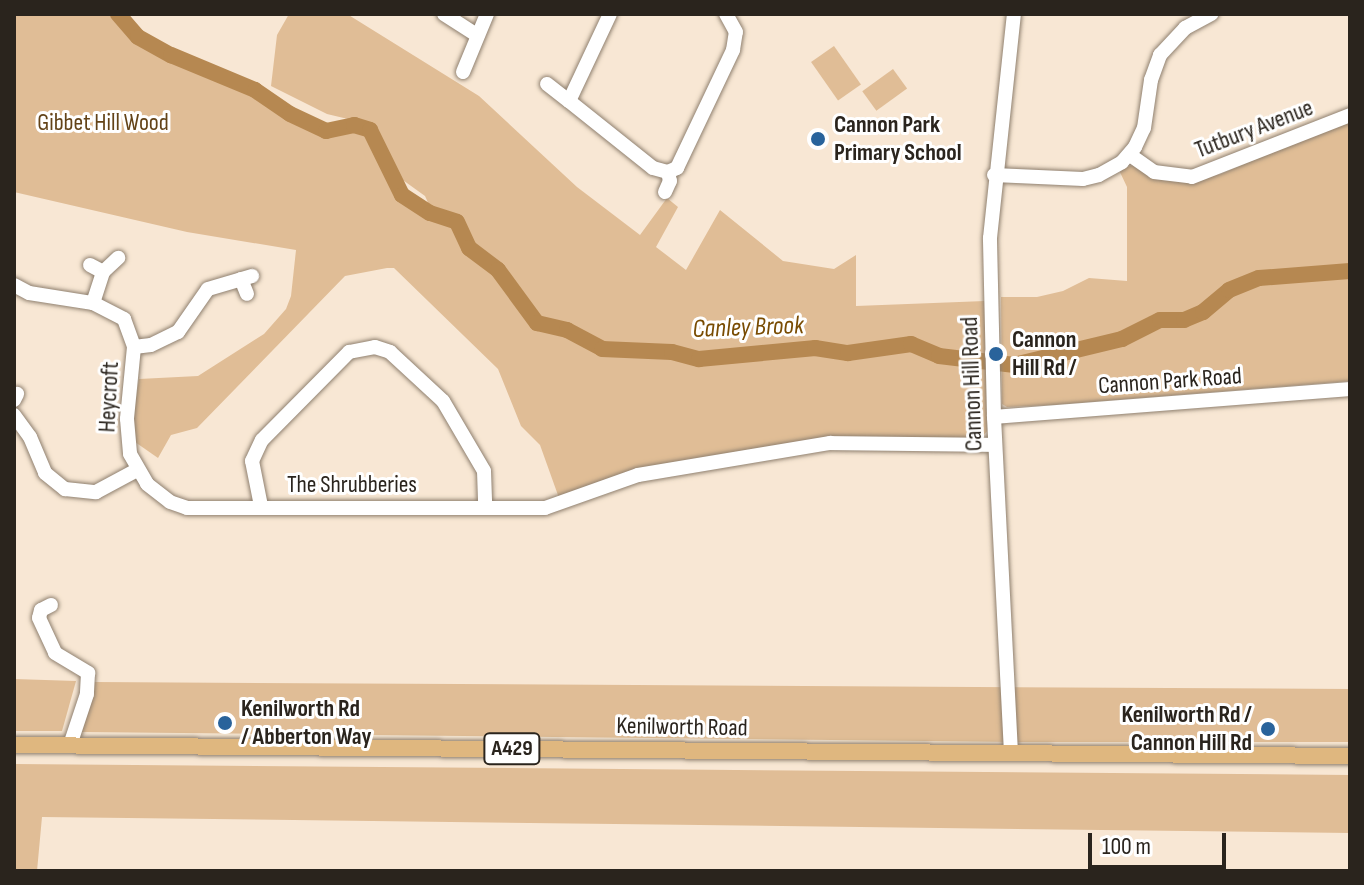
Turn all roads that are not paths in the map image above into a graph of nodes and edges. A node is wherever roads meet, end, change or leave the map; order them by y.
1 (444, 14) edge
2 (487, 14) edge
3 (610, 14) edge
4 (726, 14) edge
5 (1014, 14) edge
6 (1211, 14) edge
7 (478, 36) junction
8 (463, 72) dead end
9 (547, 84) dead end
10 (569, 101) junction
11 (1350, 115) edge
12 (1130, 155) junction
13 (668, 172) junction
14 (994, 175) junction
15 (665, 192) dead end
16 (118, 258) dead end
17 (14, 285) edge
18 (247, 294) dead end
19 (93, 303) junction
20 (134, 347) junction
21 (1350, 389) edge
22 (14, 415) edge
23 (994, 417) junction
24 (995, 445) junction
25 (137, 470) junction
26 (261, 506) junction
27 (485, 508) junction
28 (29, 604) dead end
29 (51, 605) dead end
30 (39, 618) junction
31 (14, 745) edge
32 (70, 745) junction
33 (1011, 753) junction
34 (1350, 756) edge

1 - 7 street
2 - 7 street
3 - 10 street
4 - 13 street
5 - 14 street, Cannon Hill Road
6 - 12 street
7 - 8 street
9 - 10 street
10 - 13 street
11 - 12 street, Tutbury Avenue
12 - 14 street
13 - 15 street
14 - 23 street, Cannon Hill Road
16 - 19 street
17 - 19 street, Heycroft
18 - 20 street
19 - 20 street, Heycroft
20 - 25 street, Heycroft
21 - 23 street, Cannon Park Road
22 - 25 street
23 - 24 street, Cannon Hill Road
24 - 27 street, The Shrubberies
24 - 33 street, Cannon Hill Road
25 - 26 street
26 - 27 street, The Shrubberies
26 - 27 street, The Shrubberies
28 - 30 street
29 - 30 street
30 - 32 street
31 - 32 main road, Kenilworth Road / A429
32 - 33 main road, Kenilworth Road / A429
33 - 34 main road, Kenilworth Road / A429

